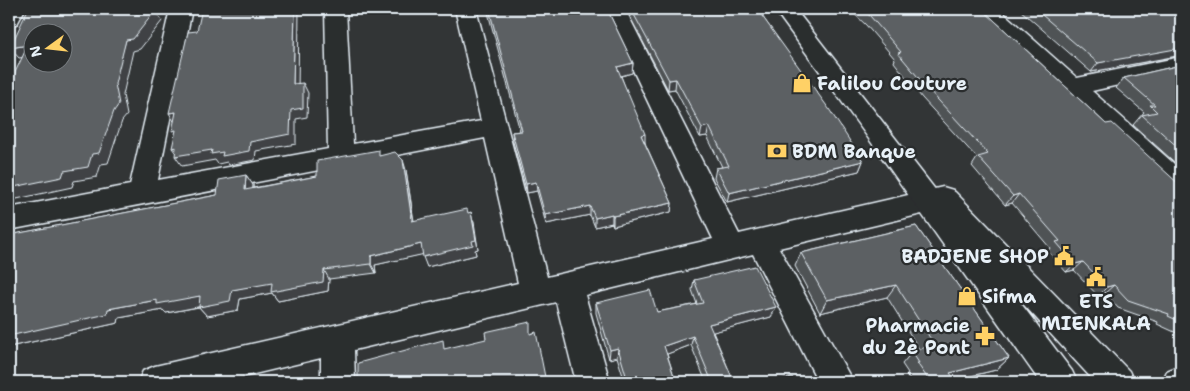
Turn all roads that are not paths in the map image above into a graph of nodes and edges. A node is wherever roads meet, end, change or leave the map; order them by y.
1 (14, 9) edge
2 (181, 9) edge
3 (336, 9) edge
4 (466, 9) edge
5 (614, 9) edge
6 (784, 9) edge
7 (996, 10) edge
8 (9, 19) edge
9 (1181, 64) edge
10 (1073, 87) junction
11 (495, 127) junction
12 (341, 156) junction
13 (1181, 186) edge
14 (142, 193) junction
15 (935, 199) junction
16 (9, 219) edge
17 (746, 244) junction
18 (567, 286) junction
19 (536, 293) junction
20 (336, 340) junction
21 (155, 382) edge
22 (338, 382) edge
23 (593, 382) edge
24 (836, 382) edge
25 (1060, 382) edge
26 (1117, 382) edge

1 - 8 street
2 - 14 street
3 - 12 street
4 - 11 street
5 - 17 street
6 - 15 street
7 - 10 street
9 - 10 street
10 - 13 street
11 - 12 street
11 - 19 street
12 - 14 street
14 - 16 street
15 - 17 street
15 - 25 street
15 - 26 street
17 - 18 street
17 - 24 street
18 - 19 street
18 - 23 street
19 - 20 street
20 - 21 street
20 - 22 street

